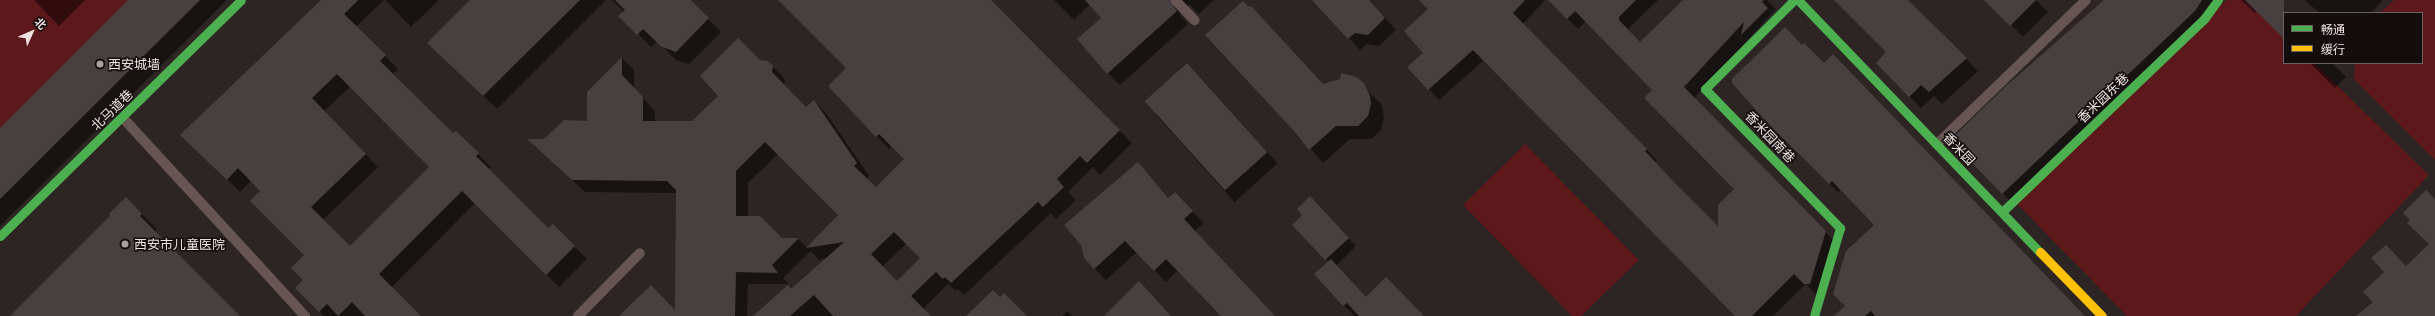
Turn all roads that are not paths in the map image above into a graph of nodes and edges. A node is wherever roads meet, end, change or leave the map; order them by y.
1 (241, 0) edge
2 (1175, 0) edge
3 (1794, 0) edge
4 (1798, 0) edge
5 (2086, 0) edge
6 (2218, 0) edge
7 (1194, 20) dead end
8 (123, 118) junction
9 (1937, 144) junction
10 (2002, 212) junction
11 (0, 236) edge
12 (640, 253) dead end
13 (305, 316) edge
14 (578, 316) edge
15 (1814, 316) edge
16 (2102, 316) edge

1 - 8 street, 北马道巷
2 - 7 lane
3 - 15 street, 香米园南巷
4 - 9 street, 香米园
5 - 9 lane
6 - 10 street, 香米园东巷
8 - 11 street, 北马道巷
8 - 13 lane
9 - 10 street, 香米园
10 - 16 street, 香米园
12 - 14 lane

